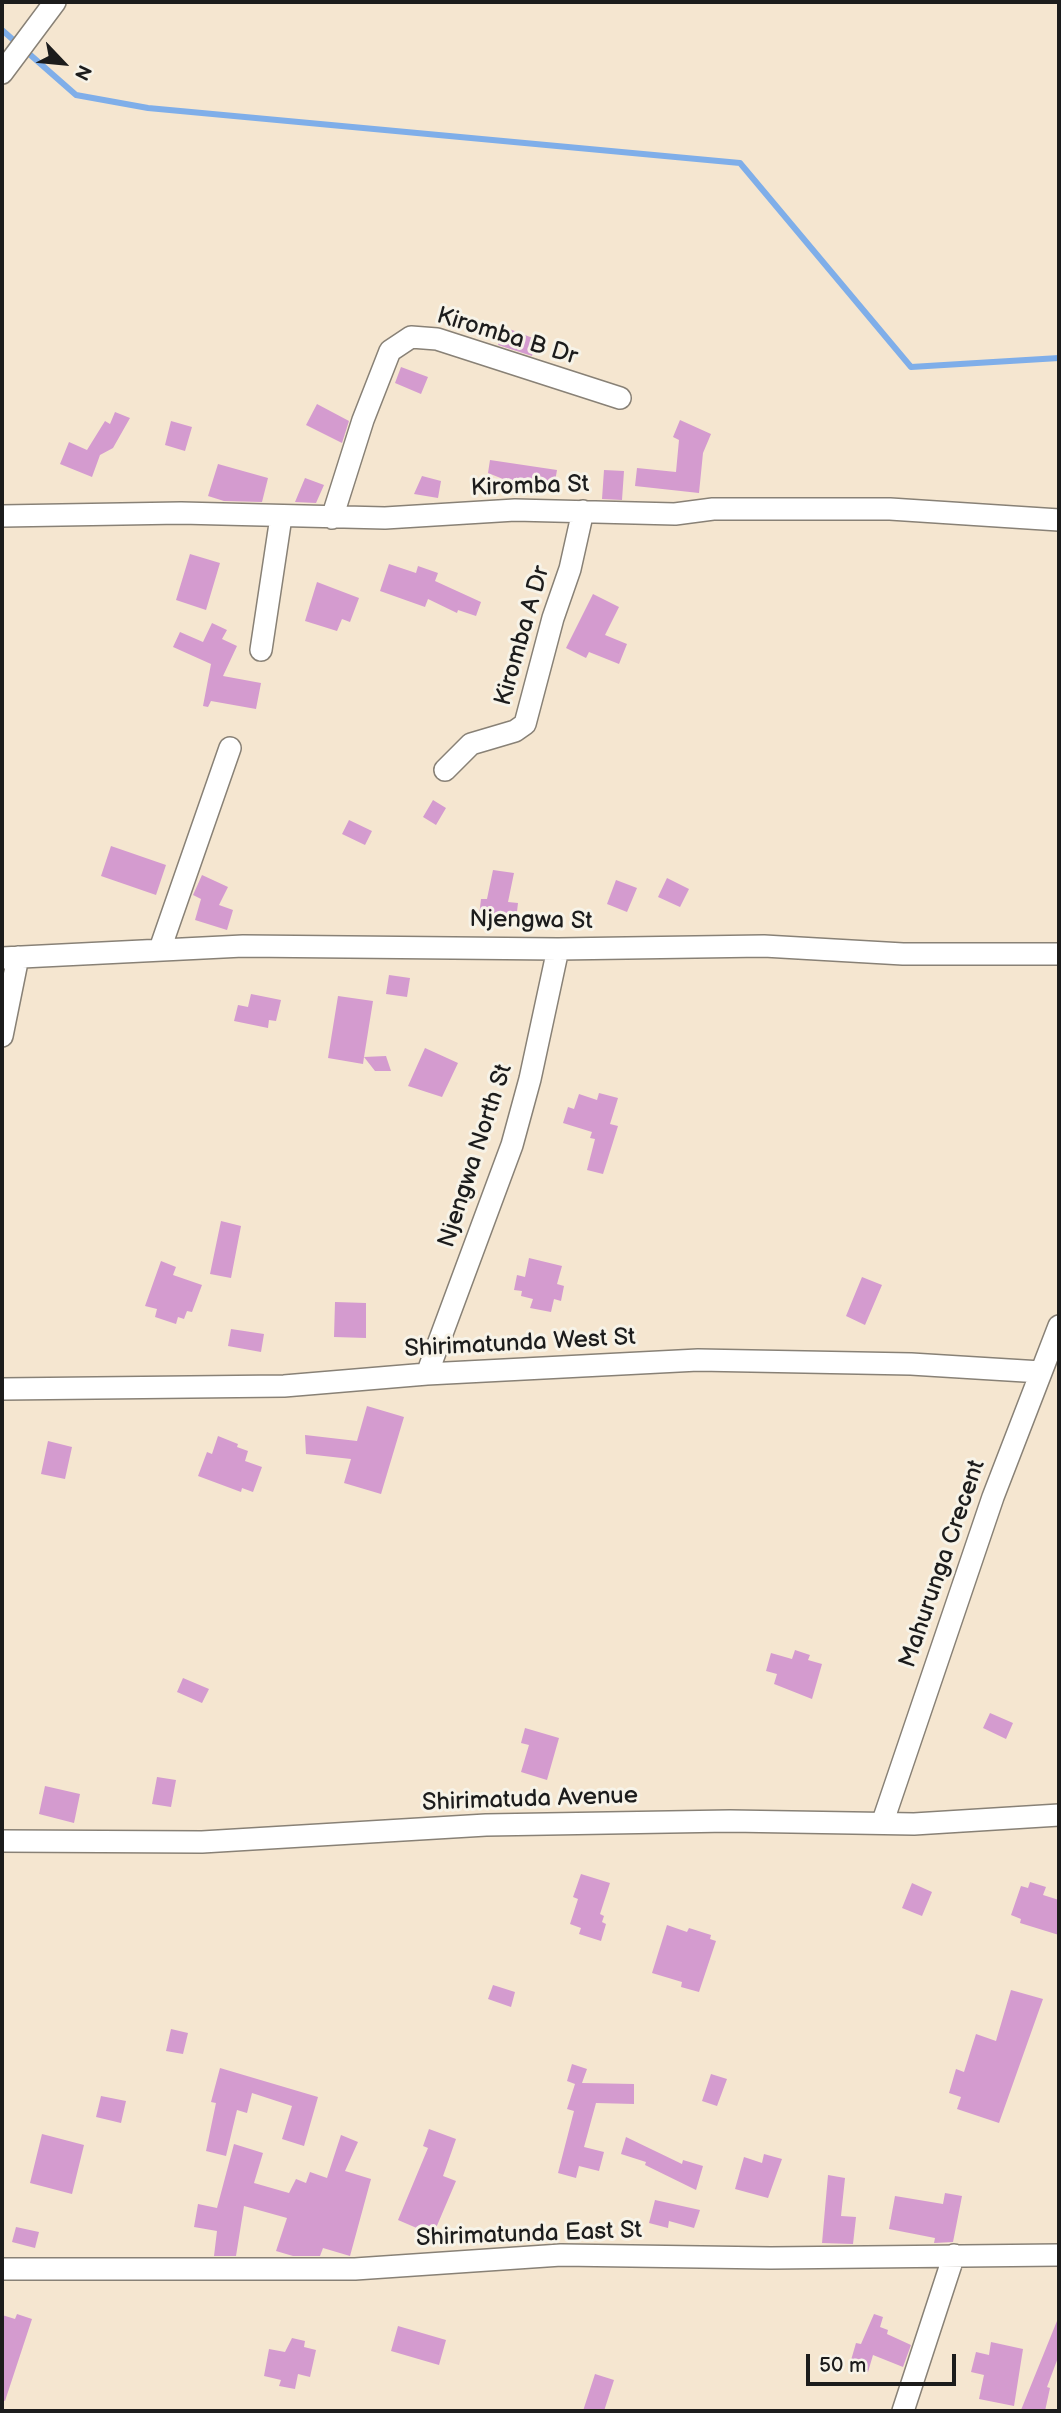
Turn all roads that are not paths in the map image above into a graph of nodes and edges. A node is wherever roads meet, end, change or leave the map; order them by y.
1 (55, 2) edge
2 (2, 73) edge
3 (620, 398) dead end
4 (583, 511) junction
5 (2, 516) edge
6 (281, 517) junction
7 (332, 518) junction
8 (1059, 520) edge
9 (261, 650) dead end
10 (230, 748) dead end
11 (445, 770) dead end
12 (160, 949) junction
13 (558, 949) junction
14 (1059, 954) edge
15 (10, 957) edge
16 (2, 1036) edge
17 (1059, 1326) edge
18 (426, 1374) junction
19 (1046, 1375) edge
20 (2, 1389) edge
21 (1059, 1815) edge
22 (883, 1821) junction
23 (2, 1841) edge
24 (954, 2255) junction
25 (1059, 2255) edge
26 (2, 2269) edge
27 (903, 2411) edge

1 - 2 street
3 - 7 street, Kiromba B Dr
4 - 7 street, Kiromba St
4 - 8 street, Kiromba St
4 - 11 street, Kiromba A Dr
5 - 6 street, Kiromba St
6 - 7 street, Kiromba St
6 - 9 street
10 - 12 street
12 - 13 street, Njengwa St
12 - 15 street, Njengwa St
13 - 14 street, Njengwa St
13 - 18 street, Njengwa North St
15 - 16 street
17 - 19 street, Mahurunga Crecent
18 - 19 street, Shirimatunda West St
18 - 20 street, Shirimatunda West St
19 - 22 street, Mahurunga Crecent
21 - 22 street, Shirimatuda Avenue
22 - 23 street, Shirimatuda Avenue
24 - 25 street, Shirimatunda East St
24 - 26 street, Shirimatunda East St
24 - 27 street

